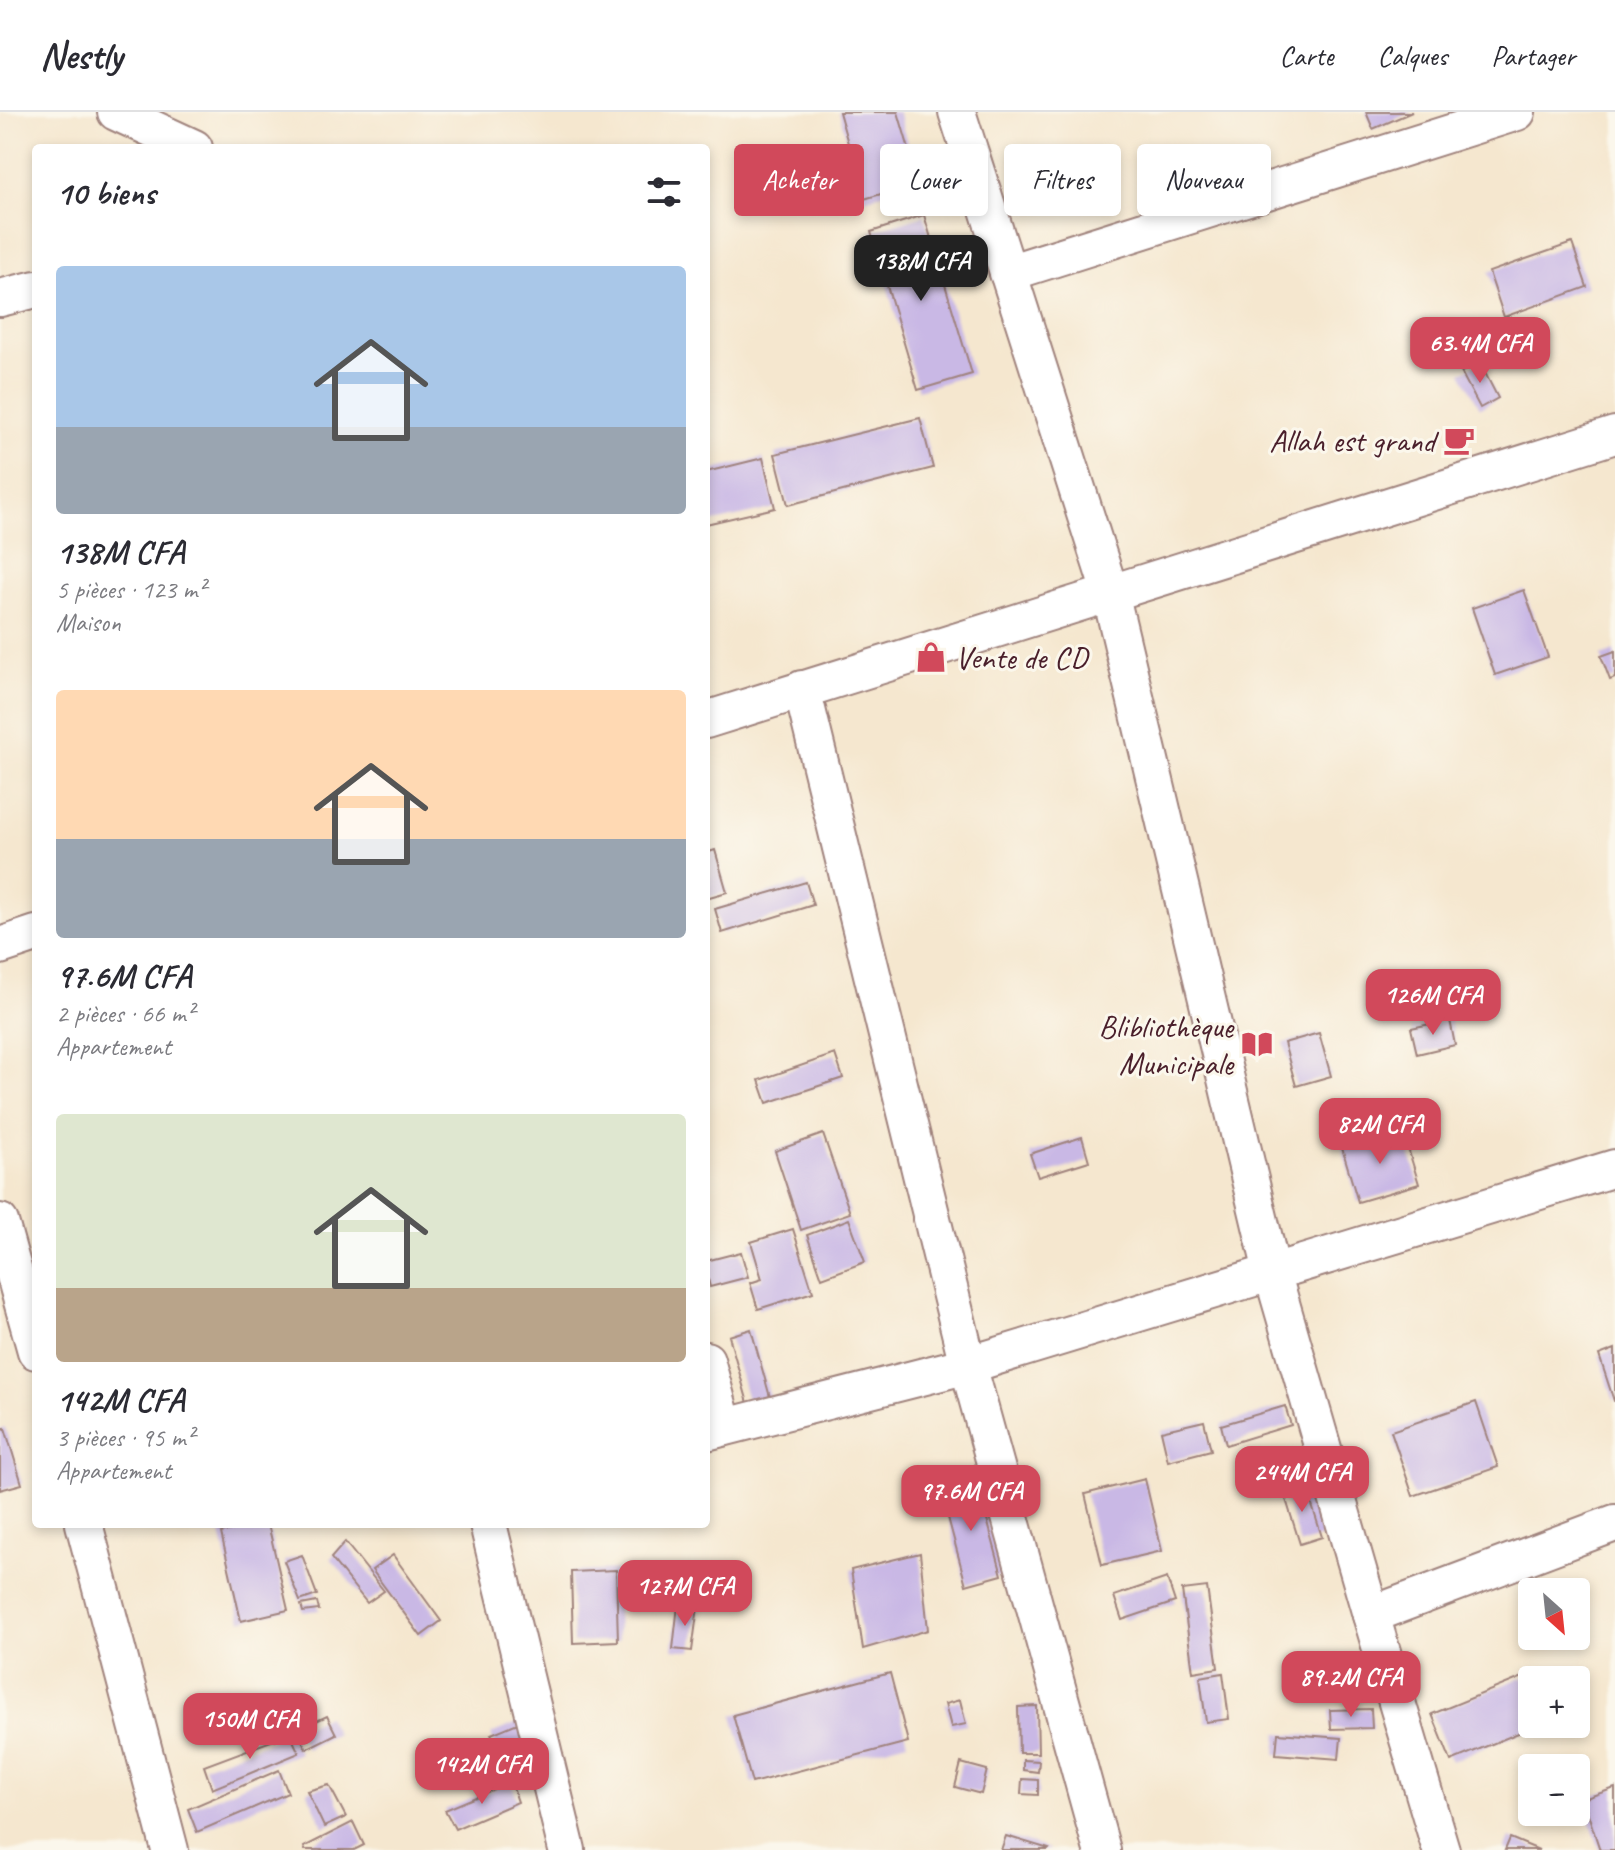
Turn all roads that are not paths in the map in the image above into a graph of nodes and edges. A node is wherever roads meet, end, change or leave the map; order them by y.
1 (116, 112) edge
2 (957, 112) edge
3 (1517, 112) edge
4 (185, 144) edge
5 (1008, 273) junction
6 (32, 290) edge
7 (0, 298) edge
8 (1615, 435) edge
9 (1110, 592) junction
10 (802, 689) junction
11 (710, 719) edge
12 (32, 935) edge
13 (0, 946) edge
14 (1615, 1168) edge
15 (0, 1222) edge
16 (1272, 1272) junction
17 (32, 1337) edge
18 (968, 1365) junction
19 (710, 1391) edge
20 (715, 1430) edge
21 (1615, 1523) edge
22 (85, 1528) edge
23 (489, 1528) edge
24 (1371, 1615) junction
25 (170, 1850) edge
26 (567, 1850) edge
27 (1102, 1850) edge
28 (1441, 1850) edge

1 - 4 street
2 - 5 street
3 - 5 street
5 - 9 street
6 - 7 street
8 - 9 street
9 - 10 street
9 - 16 street
10 - 11 street
10 - 18 street
12 - 13 street
14 - 16 street
15 - 17 street
16 - 18 street
16 - 24 street
18 - 20 street
18 - 27 street
19 - 20 street
21 - 24 street
22 - 25 street
23 - 26 street
24 - 28 street

